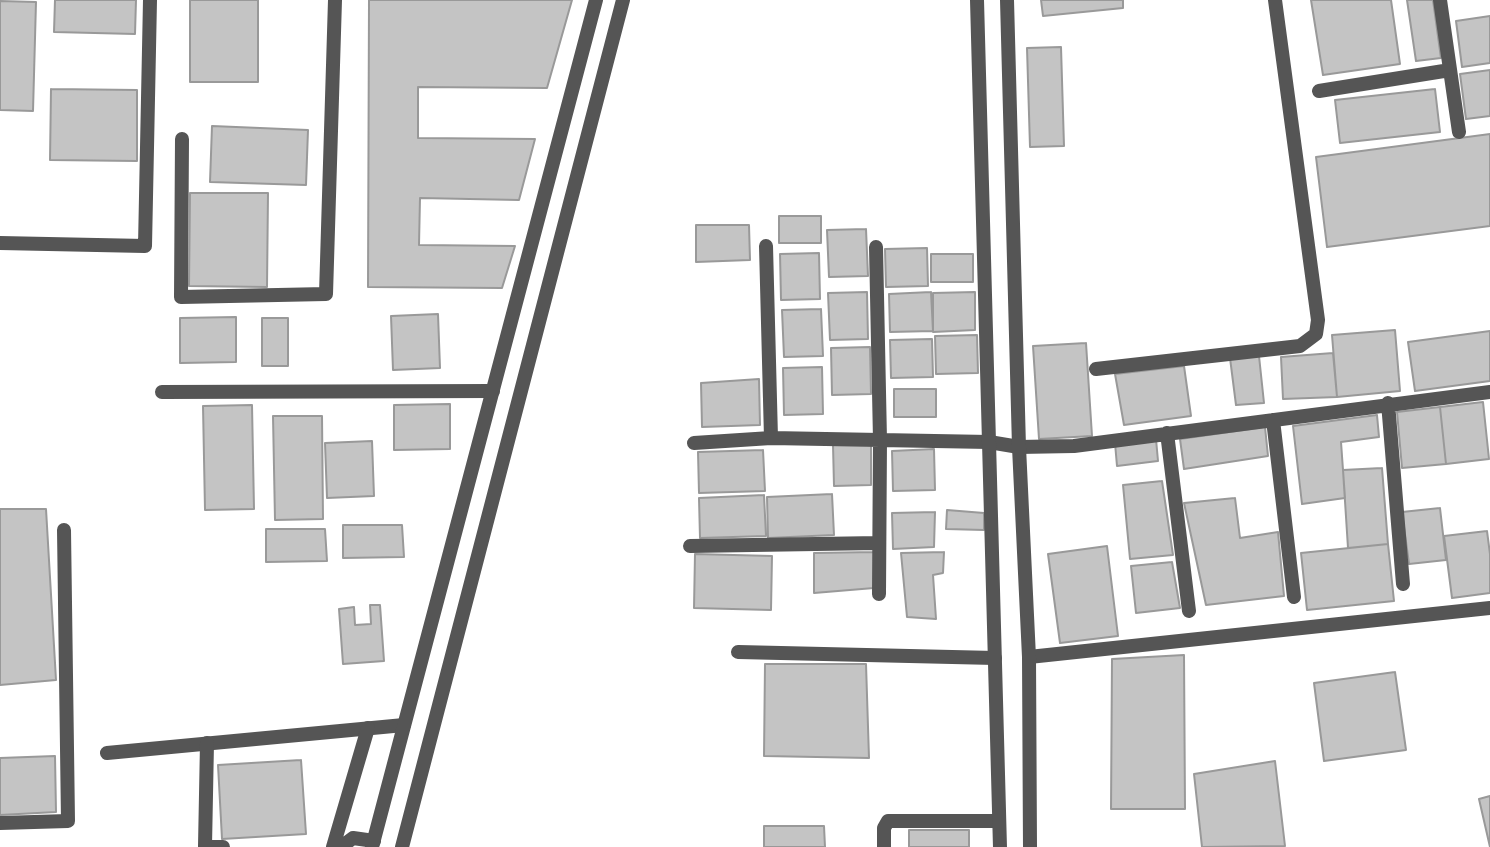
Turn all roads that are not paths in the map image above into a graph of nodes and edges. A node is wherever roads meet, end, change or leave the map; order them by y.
1 (150, 0) edge
2 (335, 0) edge
3 (596, 0) edge
4 (623, 0) edge
5 (977, 0) edge
6 (1007, 0) edge
7 (1275, 0) edge
8 (1440, 0) edge
9 (1450, 70) junction
10 (1318, 91) dead end
11 (1459, 132) dead end
12 (182, 139) dead end
13 (0, 243) edge
14 (766, 246) dead end
15 (876, 247) dead end
16 (1096, 369) dead end
17 (493, 391) junction
18 (162, 392) dead end
19 (1490, 392) edge
20 (1388, 403) junction
21 (1273, 420) junction
22 (1167, 433) junction
23 (771, 438) junction
24 (880, 440) junction
25 (989, 442) junction
26 (694, 443) dead end
27 (1020, 447) junction
28 (64, 530) dead end
29 (879, 543) junction
30 (690, 546) dead end
31 (1403, 584) dead end
32 (879, 594) dead end
33 (1294, 597) dead end
34 (1490, 608) edge
35 (1189, 611) dead end
36 (738, 652) dead end
37 (1029, 657) junction
38 (995, 658) junction
39 (404, 725) junction
40 (368, 728) junction
41 (207, 743) junction
42 (107, 753) dead end
43 (999, 821) junction
44 (0, 823) edge
45 (373, 844) edge
46 (205, 846) edge
47 (223, 847) edge
48 (333, 847) edge
49 (341, 847) edge
50 (402, 847) edge
51 (884, 847) edge
52 (1000, 847) edge
53 (1030, 847) edge

1 - 13 street
2 - 12 street
3 - 17 street
4 - 50 street
5 - 25 street
6 - 27 street
7 - 16 street
8 - 9 street
9 - 10 street
9 - 11 street
14 - 23 street
15 - 24 street
17 - 18 street
17 - 39 street
19 - 20 street
20 - 21 street
20 - 31 street
21 - 22 street
21 - 33 street
22 - 27 street
22 - 35 street
23 - 24 street
23 - 26 street
24 - 25 street
24 - 29 street
25 - 27 street
25 - 38 street
27 - 37 street
28 - 44 street
29 - 30 street
29 - 32 street
34 - 37 street
36 - 38 street
37 - 53 street
38 - 43 street
39 - 40 street
39 - 45 street
40 - 41 street
40 - 48 street
41 - 42 street
41 - 46 street
43 - 51 street
43 - 52 street
45 - 49 street
46 - 47 street

